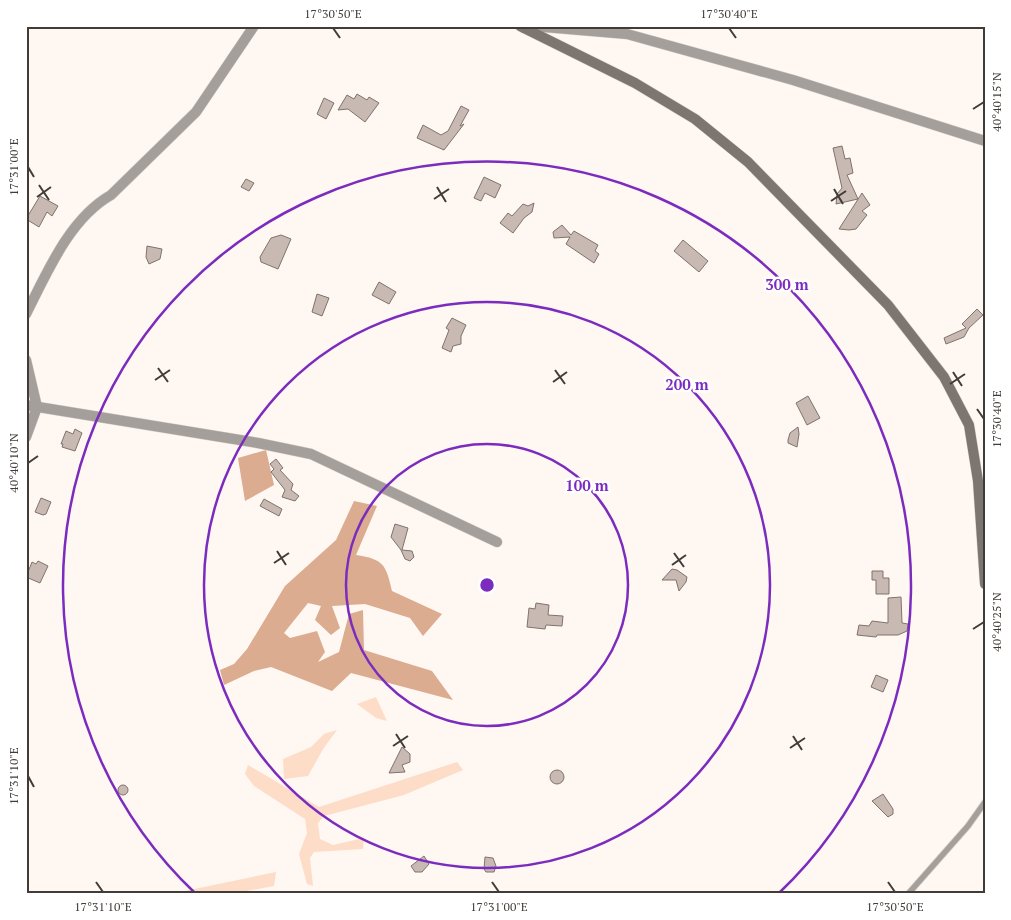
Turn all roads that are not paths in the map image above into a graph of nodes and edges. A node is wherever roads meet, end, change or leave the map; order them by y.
1 (254, 26) edge
2 (522, 27) edge
3 (985, 141) edge
4 (26, 314) edge
5 (26, 360) edge
6 (32, 406) edge
7 (26, 437) edge
8 (497, 542) dead end
9 (985, 584) edge
10 (985, 802) edge
11 (908, 894) edge

1 - 4 street
2 - 3 street
2 - 9 main road
5 - 6 street
6 - 7 street
6 - 8 street
10 - 11 lane

